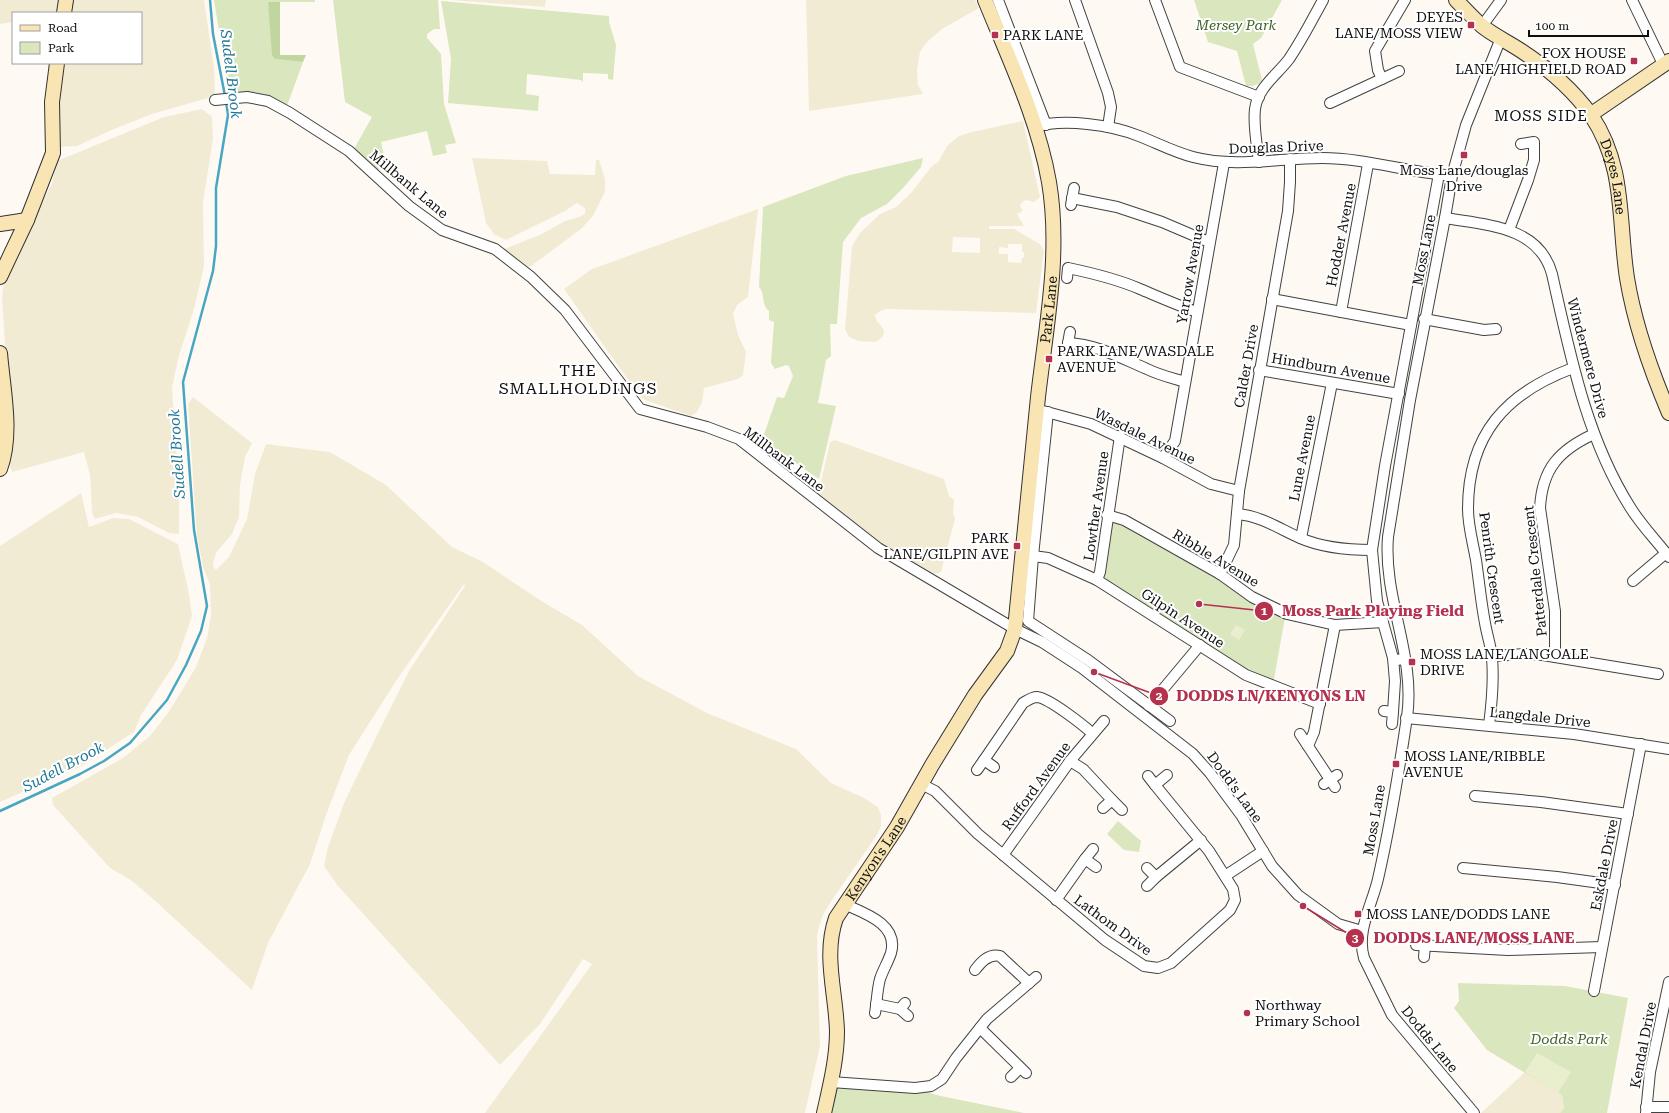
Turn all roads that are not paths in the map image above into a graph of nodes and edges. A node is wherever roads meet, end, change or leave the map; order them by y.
1 (66, 0) edge
2 (985, 0) edge
3 (999, 0) edge
4 (1075, 0) edge
5 (1154, 0) edge
6 (1323, 0) edge
7 (1406, 0) edge
8 (1456, 0) edge
9 (1501, 0) edge
10 (1632, 0) edge
11 (64, 12) edge
12 (1482, 26) junction
13 (1501, 38) junction
14 (1666, 62) edge
15 (57, 64) edge
16 (1399, 71) dead end
17 (1382, 79) junction
18 (1259, 97) junction
19 (217, 100) dead end
20 (1330, 102) dead end
21 (1590, 115) junction
22 (1040, 126) junction
23 (1108, 127) junction
24 (1521, 144) dead end
25 (1290, 159) junction
26 (1259, 162) junction
27 (1224, 163) junction
28 (1368, 164) junction
29 (1439, 174) junction
30 (1452, 176) junction
31 (1072, 197) dead end
32 (1446, 218) junction
33 (27, 220) junction
34 (0, 224) edge
35 (1509, 230) junction
36 (1209, 242) junction
37 (1068, 268) dead end
38 (0, 278) edge
39 (1272, 299) junction
40 (1198, 312) junction
41 (1341, 312) junction
42 (1424, 319) junction
43 (1411, 325) junction
44 (1496, 329) dead end
45 (1070, 332) dead end
46 (0, 353) edge
47 (1573, 368) junction
48 (1259, 370) junction
49 (1185, 382) junction
50 (1332, 383) junction
51 (1399, 394) junction
52 (1042, 411) junction
53 (1669, 414) edge
54 (1594, 434) junction
55 (1120, 436) junction
56 (1163, 458) junction
57 (0, 469) edge
58 (1384, 472) junction
59 (1398, 475) junction
60 (1239, 491) junction
61 (1237, 514) junction
62 (1107, 515) junction
63 (1300, 538) junction
64 (1372, 550) junction
65 (1667, 555) edge
66 (1033, 556) junction
67 (1220, 574) junction
68 (1097, 580) junction
69 (1633, 581) dead end
70 (1028, 621) joint
71 (1383, 622) junction
72 (1335, 624) junction
73 (1015, 628) junction
74 (1200, 645) junction
75 (1492, 656) junction
76 (1555, 657) junction
77 (1393, 658) junction
78 (1405, 659) junction
79 (1085, 664) junction
80 (1658, 674) dead end
81 (1320, 704) junction
82 (1149, 706) junction
83 (1406, 718) junction
84 (1104, 721) dead end
85 (1170, 721) dead end
86 (1392, 724) dead end
87 (1489, 725) junction
88 (1092, 733) junction
89 (1300, 734) dead end
90 (1641, 744) junction
91 (1308, 746) junction
92 (1669, 749) edge
93 (984, 760) junction
94 (1070, 761) junction
95 (994, 767) dead end
96 (977, 770) dead end
97 (1167, 774) dead end
98 (1332, 782) dead end
99 (921, 784) junction
100 (1475, 796) dead end
101 (1112, 800) junction
102 (1103, 808) dead end
103 (1122, 810) dead end
104 (1628, 814) junction
105 (1201, 840) junction
106 (1093, 849) dead end
107 (1262, 851) junction
108 (1004, 855) junction
109 (1085, 859) junction
110 (1096, 867) dead end
111 (1147, 868) dead end
112 (1463, 868) dead end
113 (1225, 876) junction
114 (1156, 877) junction
115 (1615, 885) junction
116 (1147, 886) dead end
117 (1056, 900) junction
118 (844, 904) junction
119 (1362, 931) junction
120 (1602, 947) junction
121 (1424, 957) dead end
122 (975, 964) dead end
123 (1669, 982) edge
124 (1594, 991) dead end
125 (904, 1009) dead end
126 (980, 1028) junction
127 (1011, 1078) dead end
128 (831, 1082) junction
129 (1669, 1107) edge
130 (1646, 1110) edge
131 (824, 1113) edge
132 (1474, 1113) edge

1 - 11 street
2 - 22 street, Park Lane
3 - 22 street, Park Lane
4 - 23 street
5 - 18 street
6 - 18 street
7 - 17 street
8 - 12 street, Deyes Lane
9 - 12 street
10 - 14 street
12 - 13 street, Deyes Lane
13 - 21 street, Deyes Lane
13 - 30 street, Moss Lane
14 - 21 street
15 - 33 street
16 - 17 street
17 - 20 street
18 - 26 street
19 - 73 street, Millbank Lane
21 - 53 street, Deyes Lane
22 - 23 street, Douglas Drive
22 - 52 street, Park Lane
23 - 27 street, Douglas Drive
24 - 35 street
25 - 26 street, Douglas Drive
25 - 28 street, Douglas Drive
25 - 39 street, Calder Drive
26 - 27 street, Douglas Drive
27 - 36 street, Yarrow Avenue
28 - 29 street, Douglas Drive
28 - 41 street, Hodder Avenue
29 - 30 street, Douglas Drive
29 - 43 street
30 - 32 street, Moss Lane
31 - 36 street
32 - 35 street, Windermere Drive
32 - 42 street, Moss Lane
33 - 34 street
33 - 38 street
35 - 47 street, Windermere Drive
36 - 40 street, Yarrow Avenue
37 - 40 street
39 - 41 street
39 - 48 street, Calder Drive
40 - 49 street, Yarrow Avenue
41 - 43 street
42 - 44 street
42 - 59 street, Moss Lane
43 - 51 street
45 - 49 street
46 - 57 street
47 - 54 street, Windermere Drive
47 - 75 street, Penrith Crescent
48 - 50 street, Hindburn Avenue
48 - 60 street, Calder Drive
49 - 56 street, Yarrow Avenue
50 - 51 street, Hindburn Avenue
50 - 63 street, Lune Avenue
51 - 58 street
52 - 55 street, Wasdale Avenue
52 - 66 street, Park Lane
52 - 73 street, Park Lane
54 - 65 street, Windermere Drive
54 - 76 street, Patterdale Crescent
55 - 56 street, Wasdale Avenue
55 - 62 street, Lowther Avenue
56 - 60 street, Wasdale Avenue
58 - 59 street
58 - 64 street
59 - 78 street, Moss Lane
60 - 61 street, Calder Drive
61 - 63 street
61 - 67 street, Calder Drive
62 - 67 street, Ribble Avenue
62 - 68 street, Lowther Avenue
63 - 64 street
64 - 71 street
65 - 69 street
66 - 68 street, Gilpin Avenue
66 - 70 street, Park Lane
67 - 72 street, Ribble Avenue
68 - 74 street, Gilpin Avenue
70 - 79 street, Dodd's Lane
71 - 72 street, Ribble Avenue
71 - 77 street
72 - 81 street
73 - 79 street, Dodd's Lane
73 - 99 street, Kenyon's Lane
74 - 81 street, Gilpin Avenue
74 - 82 street
75 - 76 street
75 - 87 street, Penrith Crescent
76 - 80 street
77 - 78 street
77 - 86 street
78 - 83 street, Moss Lane
79 - 82 street, Dodd's Lane
79 - 107 street, Dodd's Lane
81 - 91 street
82 - 85 street, Dodd's Lane
83 - 87 street, Langdale Drive
83 - 119 street, Moss Lane
84 - 88 street, Rufford Avenue
87 - 90 street, Langdale Drive
88 - 93 street
88 - 94 street, Rufford Avenue
89 - 91 street
90 - 92 street, Langdale Drive
90 - 104 street, Eskdale Drive
91 - 98 street
93 - 95 street
93 - 96 street
94 - 101 street
94 - 108 street, Rufford Avenue
97 - 105 street, Lathom Drive
99 - 108 street, Lathom Drive
99 - 118 street, Kenyon's Lane
100 - 104 street
101 - 102 street
101 - 103 street
104 - 115 street, Eskdale Drive
105 - 113 street, Lathom Drive
105 - 114 street
106 - 109 street
107 - 113 street
107 - 119 street, Dodd's Lane
108 - 117 street, Lathom Drive
109 - 110 street
109 - 117 street
111 - 114 street
112 - 115 street
113 - 117 street, Lathom Drive
114 - 116 street
115 - 120 street, Eskdale Drive
118 - 125 street
118 - 128 street, Kenyon's Lane
119 - 132 street, Dodds Lane
120 - 121 street
120 - 124 street, Eskdale Drive
122 - 126 street
123 - 130 street, Kendal Drive
126 - 127 street
126 - 128 street
128 - 131 street, Kenyon's Lane
129 - 130 street

